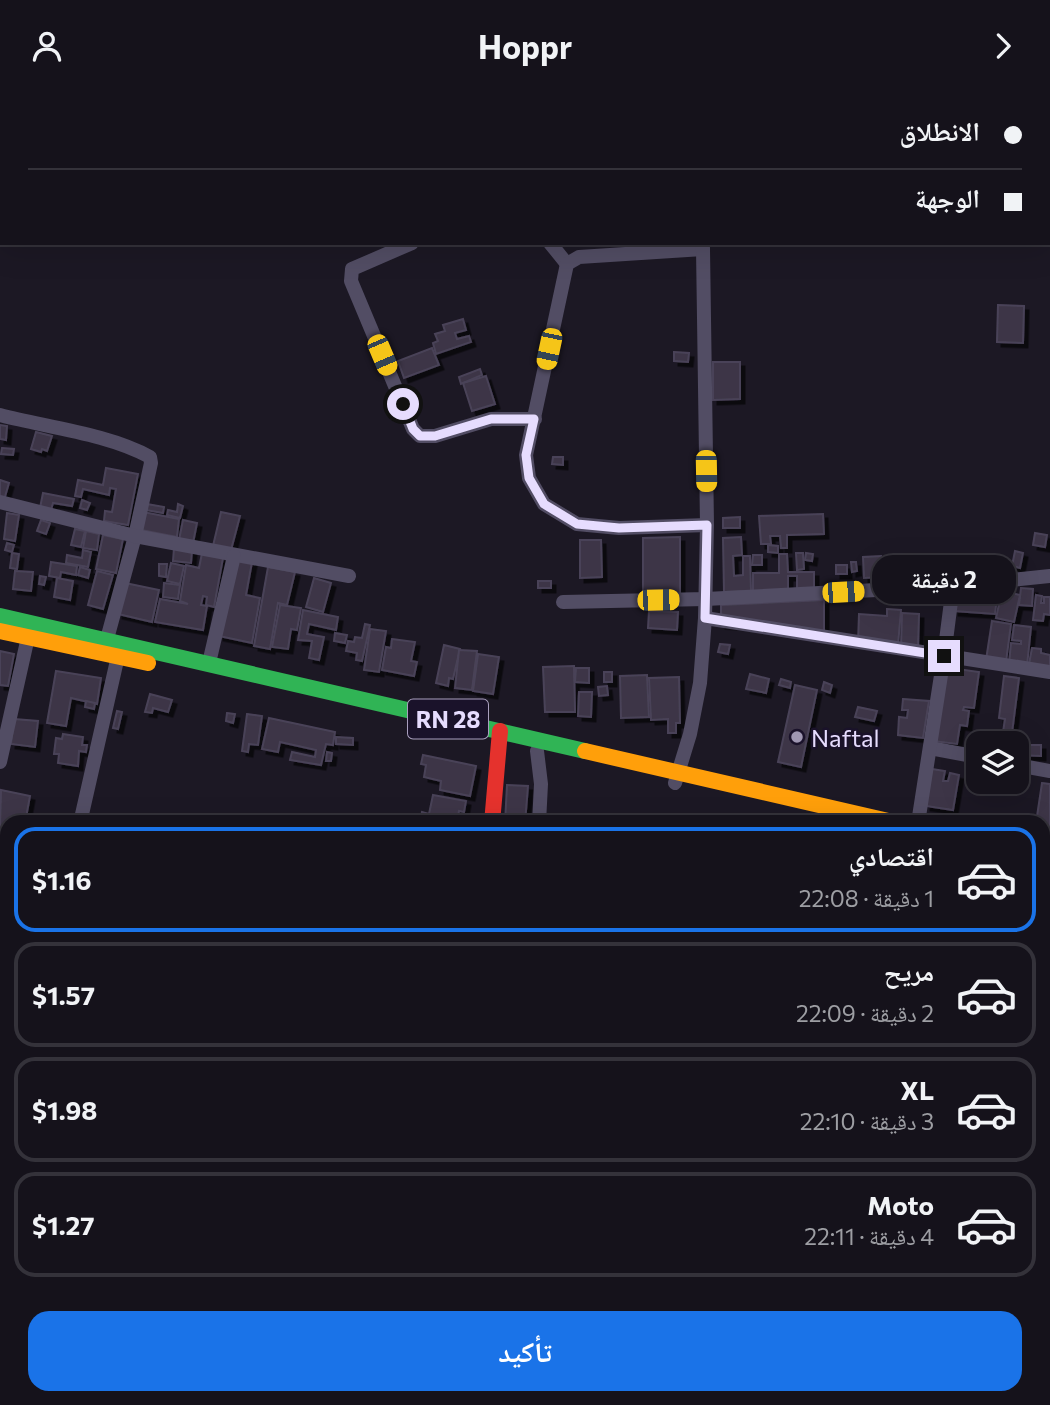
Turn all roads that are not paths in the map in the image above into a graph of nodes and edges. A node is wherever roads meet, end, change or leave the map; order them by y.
1 (407, 245) edge
2 (552, 245) edge
3 (702, 246) edge
4 (567, 264) junction
5 (0, 415) edge
6 (534, 419) junction
7 (0, 502) edge
8 (707, 525) junction
9 (135, 536) junction
10 (234, 556) junction
11 (349, 576) dead end
12 (1050, 576) edge
13 (953, 586) junction
14 (706, 600) junction
15 (563, 602) dead end
16 (0, 616) edge
17 (705, 618) junction
18 (0, 631) edge
19 (28, 637) junction
20 (107, 639) junction
21 (118, 656) junction
22 (944, 656) junction
23 (209, 663) junction
24 (1050, 672) edge
25 (500, 736) junction
26 (930, 748) junction
27 (537, 751) junction
28 (966, 755) edge
29 (0, 762) edge
30 (1029, 766) edge
31 (1049, 768) edge
32 (676, 778) junction
33 (82, 815) edge
34 (493, 815) edge
35 (539, 815) edge
36 (817, 815) edge
37 (858, 815) edge
38 (919, 815) edge

1 - 6 street
2 - 4 street
3 - 4 street
3 - 8 street
4 - 6 street
5 - 9 street
6 - 8 street
7 - 9 street
8 - 14 street
9 - 10 street
9 - 20 street
10 - 11 street
10 - 23 street
12 - 13 street
13 - 14 street
13 - 22 street
14 - 15 street
14 - 17 street
16 - 20 main road, RN 28
17 - 22 street
17 - 32 street
18 - 19 main road, RN 28
19 - 21 main road, RN 28
19 - 29 street
20 - 23 main road, RN 28
21 - 25 main road, RN 28
21 - 33 street
22 - 24 street
22 - 26 street
23 - 25 main road, RN 28
25 - 27 main road, RN 28
25 - 32 main road, RN 28
25 - 34 main road
26 - 28 street
26 - 38 street
27 - 32 main road, RN 28
27 - 35 street
30 - 31 street
32 - 36 main road, RN 28
32 - 37 main road, RN 28

